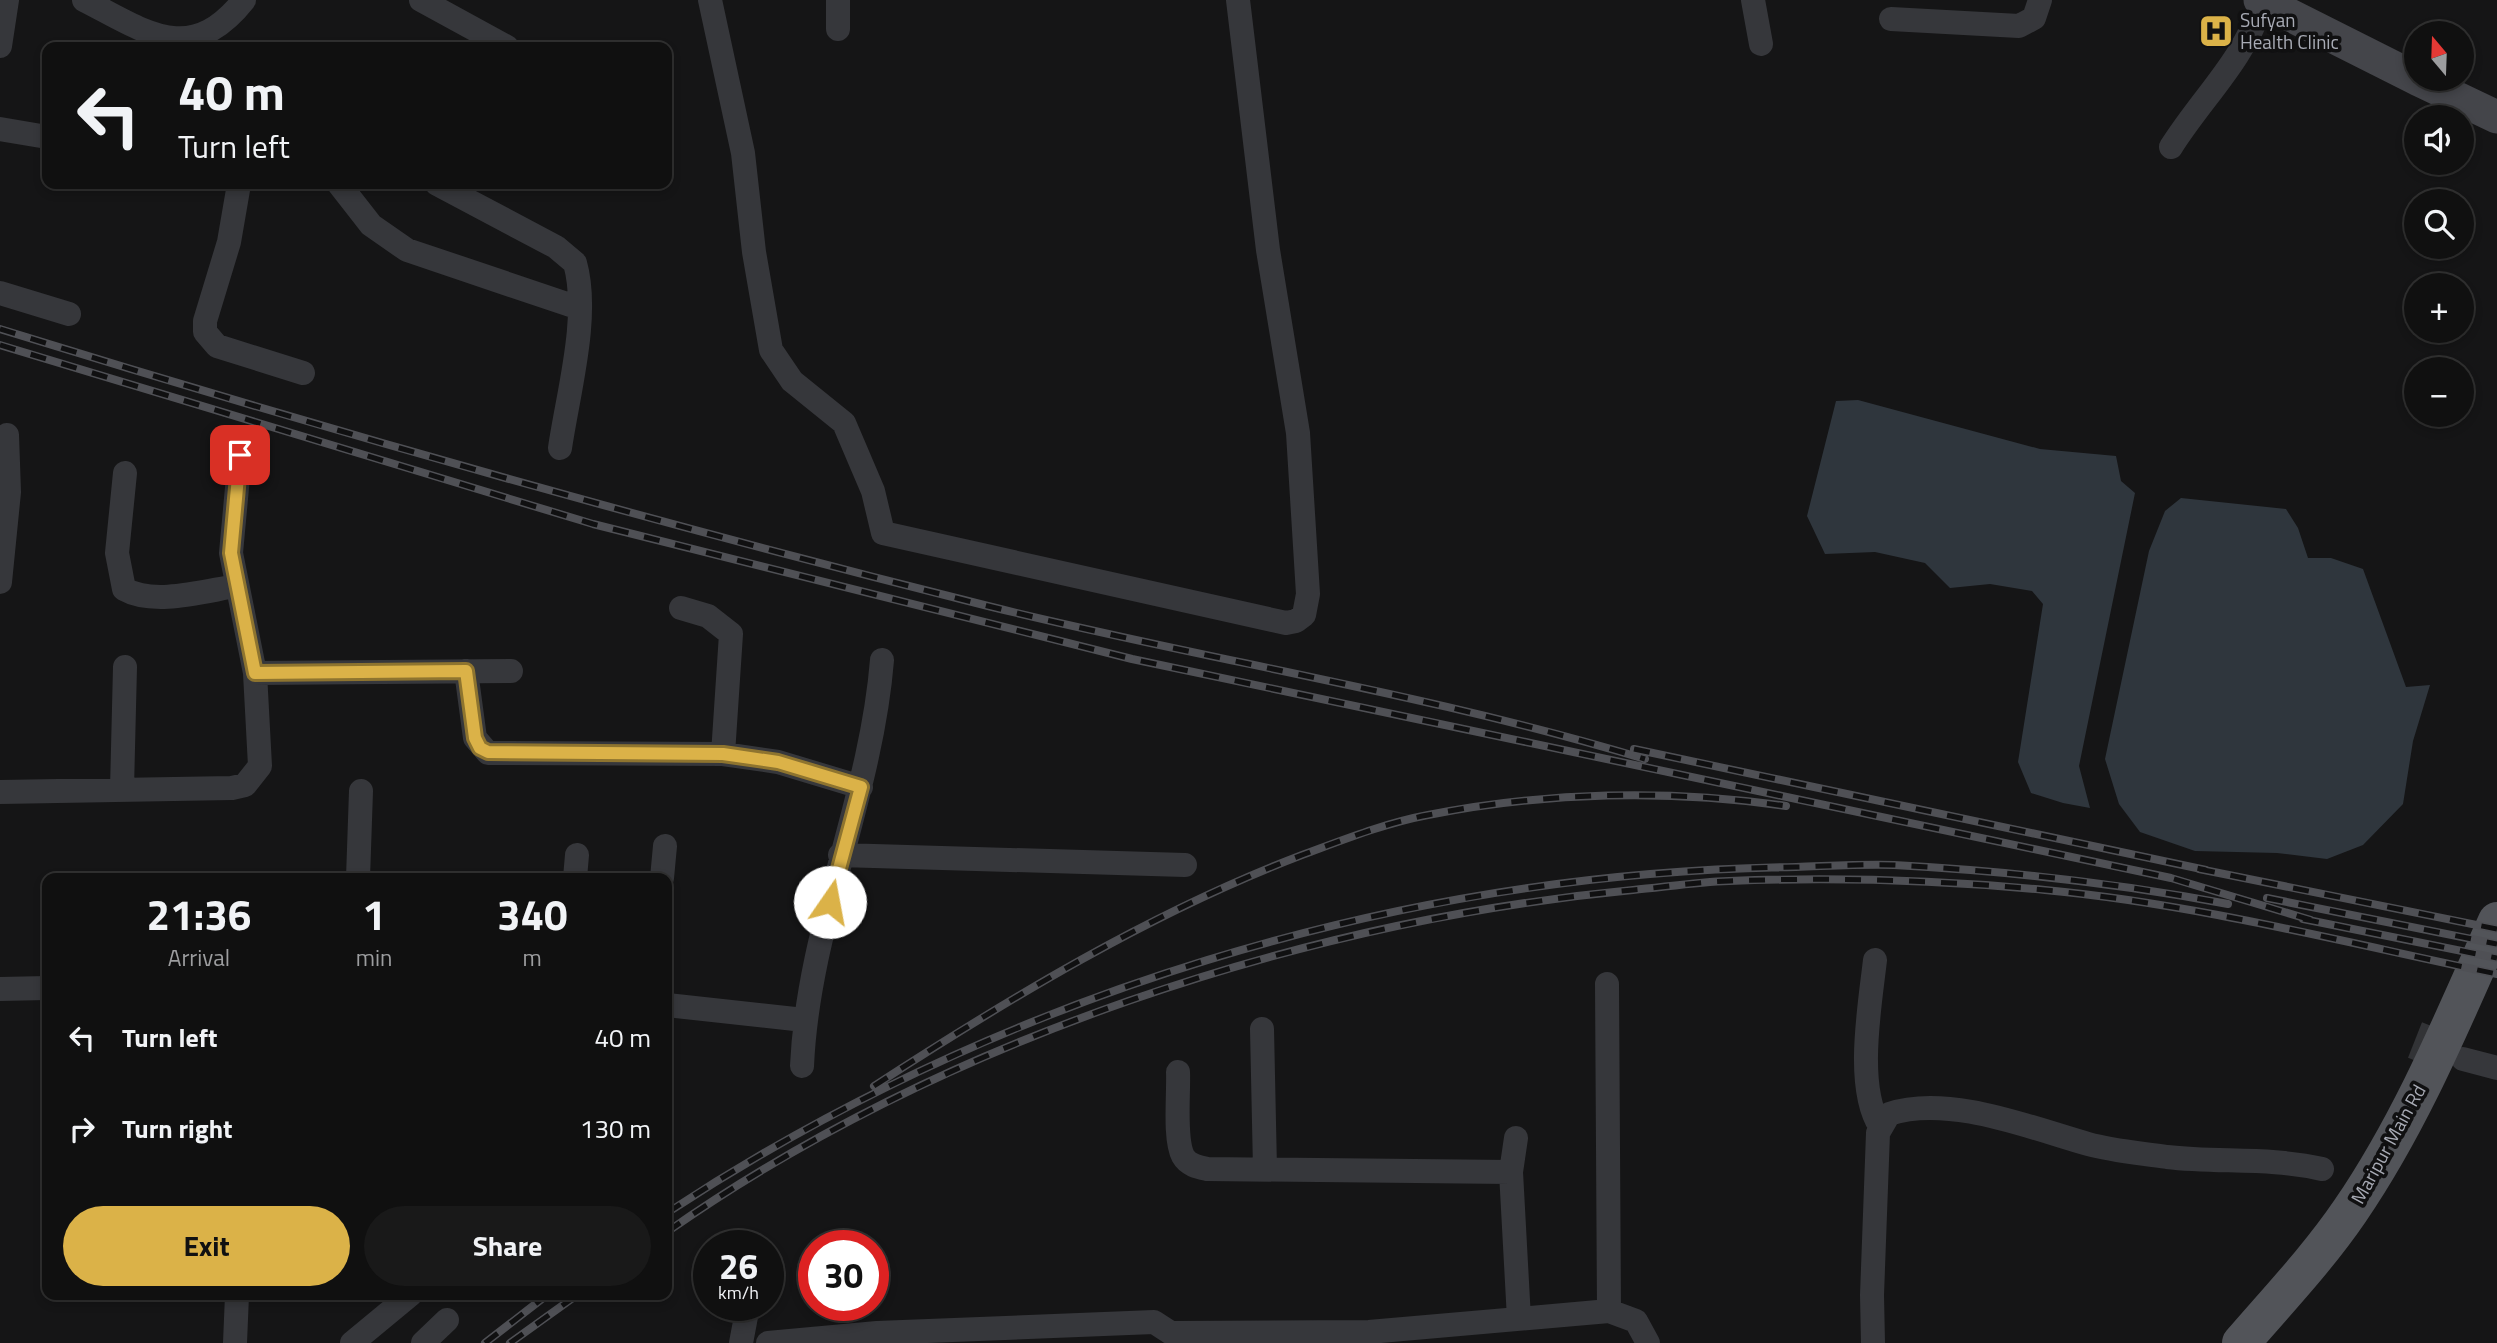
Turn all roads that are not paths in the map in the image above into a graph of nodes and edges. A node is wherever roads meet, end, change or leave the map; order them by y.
1 (7, 0) edge
2 (84, 0) edge
3 (244, 0) edge
4 (421, 0) edge
5 (710, 0) edge
6 (838, 0) edge
7 (1238, 0) edge
8 (1753, 0) edge
9 (2040, 0) edge
10 (2261, 1) edge
11 (1891, 19) dead end
12 (838, 29) dead end
13 (166, 42) edge
14 (176, 42) edge
15 (498, 42) edge
16 (1761, 44) dead end
17 (0, 46) edge
18 (2404, 72) edge
19 (2442, 91) edge
20 (2497, 117) edge
21 (0, 129) edge
22 (42, 137) edge
23 (2171, 147) dead end
24 (239, 189) edge
25 (343, 189) edge
26 (446, 189) edge
27 (0, 293) edge
28 (579, 309) junction
29 (69, 314) dead end
30 (303, 373) dead end
31 (8, 435) dead end
32 (560, 448) dead end
33 (240, 455) dead end
34 (125, 472) dead end
35 (0, 582) edge
36 (236, 586) junction
37 (681, 608) dead end
38 (882, 660) dead end
39 (125, 667) dead end
40 (466, 671) junction
41 (511, 671) dead end
42 (255, 673) junction
43 (723, 754) junction
44 (861, 787) junction
45 (122, 789) junction
46 (362, 791) dead end
47 (0, 792) edge
48 (665, 846) dead end
49 (840, 855) junction
50 (1185, 865) dead end
51 (358, 873) edge
52 (662, 873) edge
53 (2497, 921) edge
54 (1875, 960) dead end
55 (1607, 984) dead end
56 (42, 988) edge
57 (0, 989) edge
58 (672, 1006) edge
59 (804, 1020) junction
60 (1262, 1029) dead end
61 (2415, 1040) dead end
62 (2480, 1063) edge
63 (802, 1066) dead end
64 (1178, 1072) dead end
65 (1880, 1126) junction
66 (1516, 1138) dead end
67 (1265, 1169) junction
68 (2322, 1169) dead end
69 (1511, 1172) junction
70 (237, 1300) edge
71 (404, 1300) edge
72 (1609, 1311) junction
73 (1519, 1319) junction
74 (447, 1320) dead end
75 (745, 1321) edge
76 (1489, 1332) edge
77 (1170, 1338) edge
78 (1370, 1338) edge
79 (235, 1343) edge
80 (352, 1343) edge
81 (423, 1343) edge
82 (741, 1343) edge
83 (768, 1343) edge
84 (1648, 1343) edge
85 (1873, 1343) edge
86 (2213, 1343) edge
87 (2241, 1343) edge
88 (2269, 1343) edge

1 - 17 street
2 - 13 street
3 - 14 street
4 - 15 street
5 - 7 street
6 - 12 street
8 - 16 street
9 - 11 street
10 - 18 main road
10 - 23 street
19 - 20 main road
21 - 22 street
24 - 30 street
25 - 28 street
26 - 28 street
27 - 29 street
28 - 32 street
31 - 35 street
33 - 36 street
34 - 36 street
36 - 42 street
37 - 43 street
38 - 44 street
39 - 45 street
40 - 41 street
40 - 42 street
40 - 43 street
42 - 45 street
43 - 44 street
44 - 49 street
45 - 47 street
46 - 51 street
48 - 52 street
49 - 50 street
49 - 59 street
53 - 87 main road, Maripur Main Rd
54 - 65 street
55 - 72 street
56 - 57 street
58 - 59 street
59 - 63 street
60 - 67 street
61 - 86 main road
62 - 88 main road
64 - 67 street
65 - 68 street
65 - 85 street
66 - 69 street
67 - 69 street
69 - 73 street
70 - 79 street
71 - 80 street
72 - 73 street
72 - 84 street
73 - 76 street
74 - 81 street
75 - 82 street
76 - 78 street
77 - 78 street
77 - 83 street

